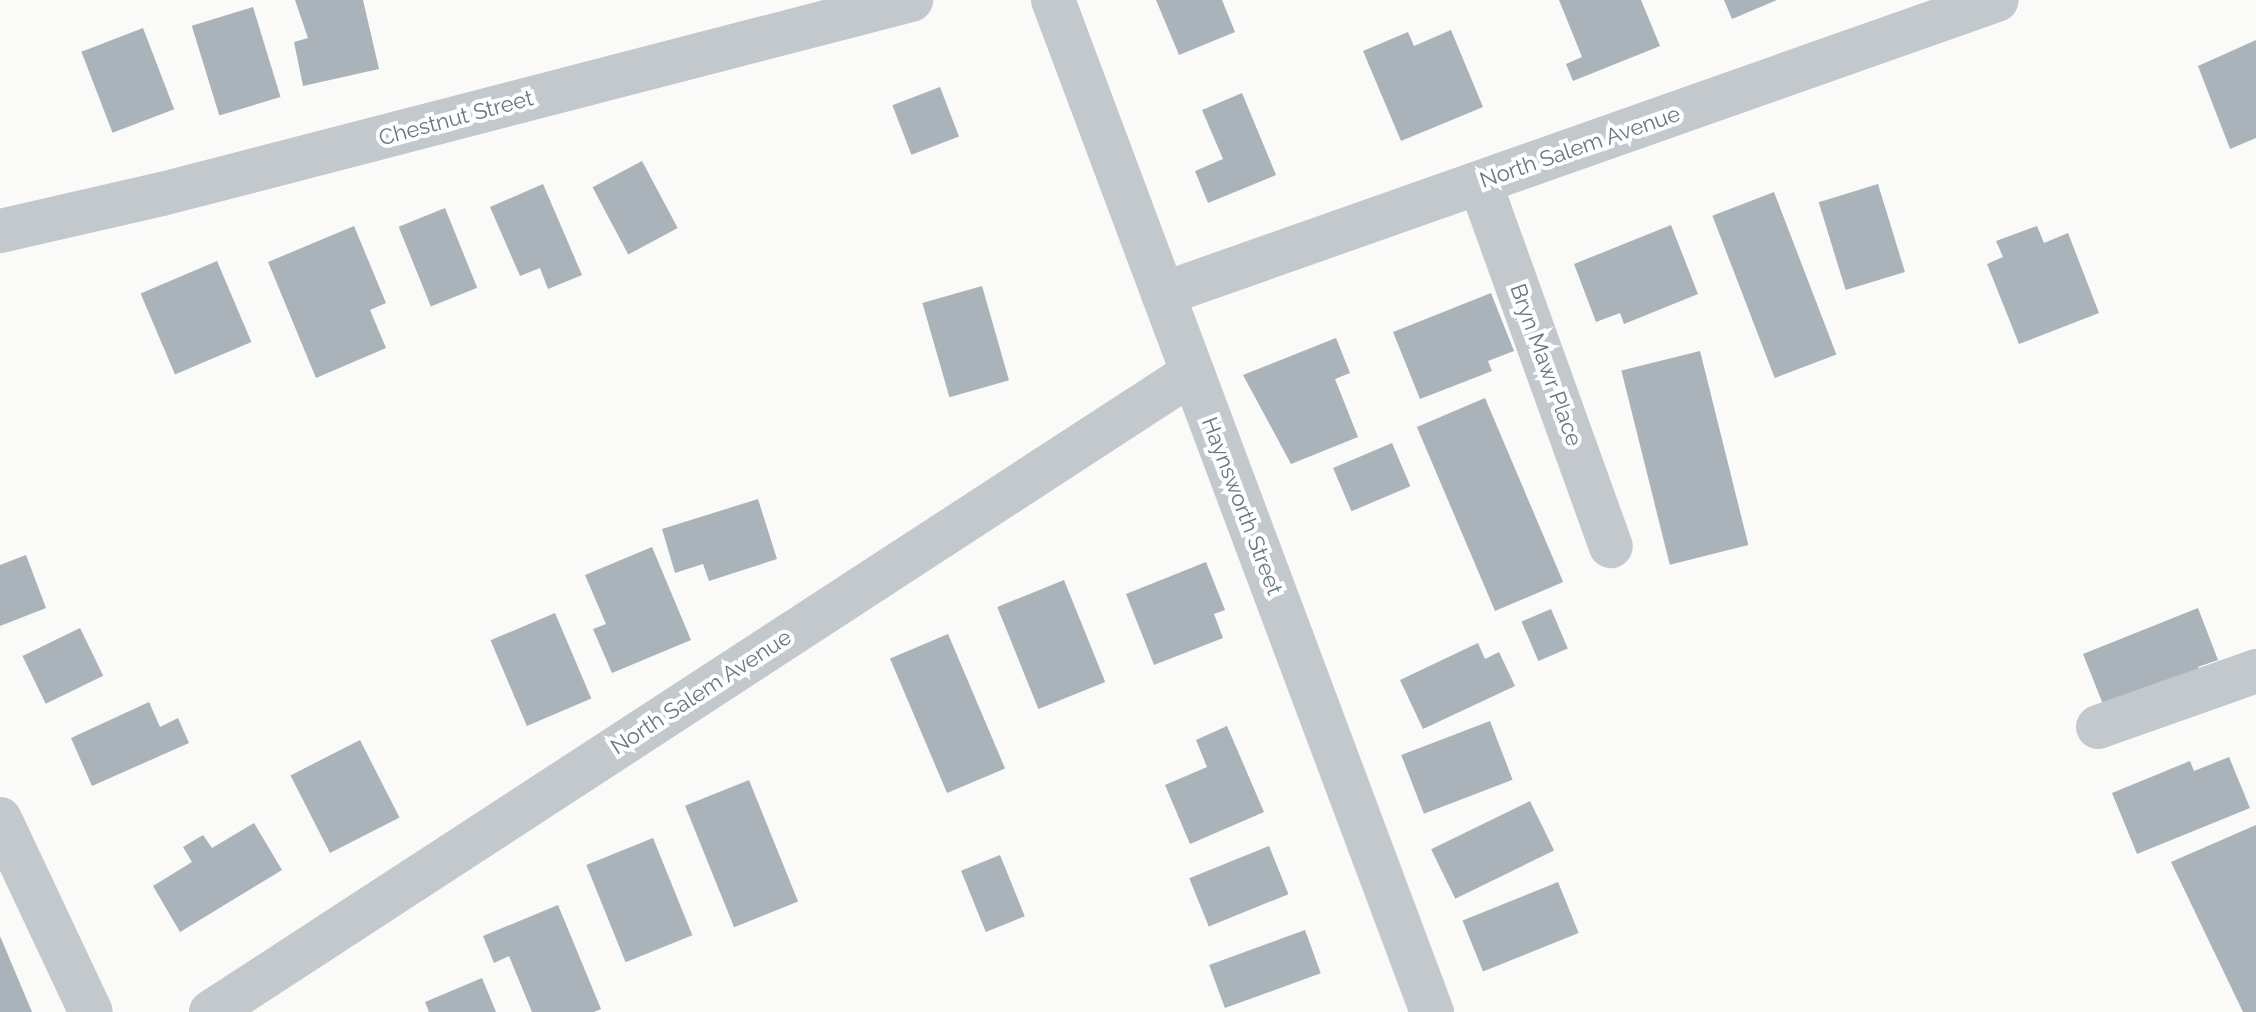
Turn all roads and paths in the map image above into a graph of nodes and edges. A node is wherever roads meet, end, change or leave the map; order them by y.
1 (911, 0) edge
2 (1053, 0) edge
3 (1997, 0) edge
4 (1480, 183) junction
5 (0, 231) edge
6 (1163, 294) junction
7 (1192, 373) junction
8 (1611, 546) dead end
9 (2256, 671) edge
10 (2098, 727) dead end
11 (0, 819) edge
12 (91, 1012) edge
13 (211, 1012) edge
14 (1432, 1012) edge

1 - 5 street, Chestnut Street
2 - 6 street, Haynsworth Street
3 - 4 street, North Salem Avenue
4 - 6 street, North Salem Avenue
4 - 8 street, Bryn Mawr Place
6 - 7 street, Haynsworth Street
7 - 13 street, North Salem Avenue
7 - 14 street, Haynsworth Street
9 - 10 street
11 - 12 street

